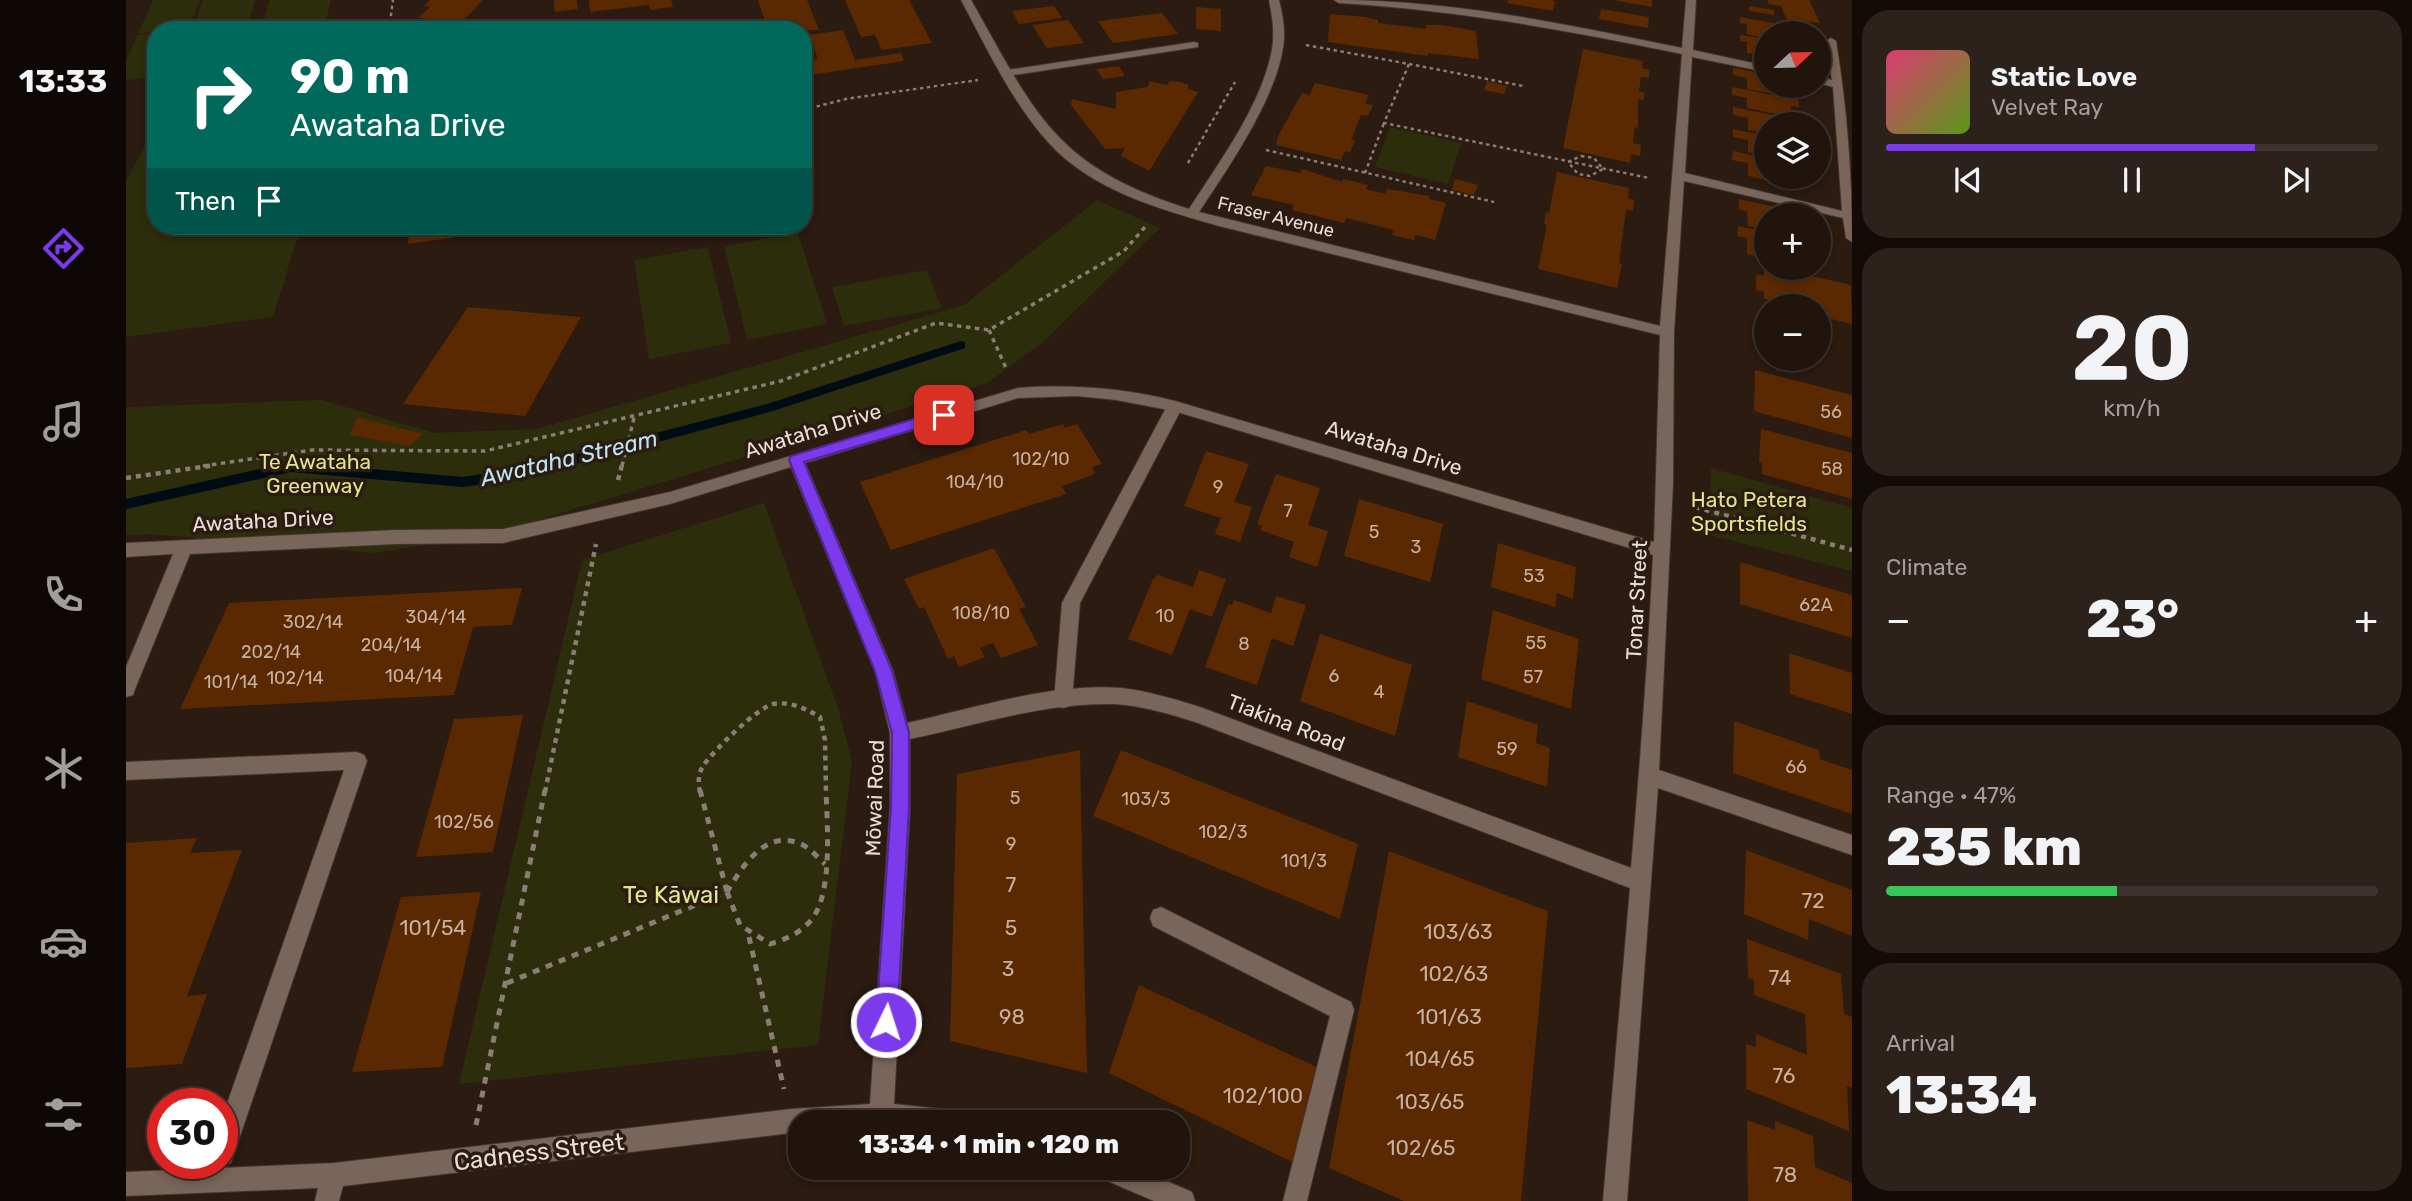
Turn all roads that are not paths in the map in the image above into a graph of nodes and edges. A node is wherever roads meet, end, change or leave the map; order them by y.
1 (966, 0) edge
2 (1274, 0) edge
3 (1339, 0) edge
4 (1358, 0) edge
5 (1691, 0) edge
6 (1472, 6) edge
7 (1831, 41) dead end
8 (1194, 45) dead end
9 (1688, 53) junction
10 (1754, 67) edge
11 (1007, 72) junction
12 (1831, 83) edge
13 (1838, 85) junction
14 (1680, 177) junction
15 (1192, 214) junction
16 (1849, 215) junction
17 (1852, 238) edge
18 (1667, 332) junction
19 (1175, 405) junction
20 (796, 460) junction
21 (184, 548) junction
22 (126, 550) edge
23 (1661, 551) junction
24 (126, 689) edge
25 (1063, 700) junction
26 (901, 733) junction
27 (126, 771) edge
28 (1647, 775) junction
29 (1852, 845) edge
30 (1640, 882) junction
31 (1161, 918) dead end
32 (238, 1107) edge
33 (881, 1110) edge
34 (788, 1121) edge
35 (238, 1173) edge
36 (334, 1175) junction
37 (167, 1179) edge
38 (1135, 1180) edge
39 (126, 1184) edge
40 (327, 1201) edge
41 (1183, 1201) edge
42 (1295, 1201) edge
43 (1615, 1201) edge

1 - 11 street, Fraser Avenue
2 - 15 street
3 - 4 street
4 - 6 street
5 - 9 street, Tonar Street
6 - 9 street
7 - 13 street
8 - 11 street
9 - 10 street
9 - 14 street, Tonar Street
11 - 15 street, Fraser Avenue
12 - 13 street
13 - 16 street
14 - 16 street
14 - 18 street, Tonar Street
15 - 18 street, Fraser Avenue
16 - 17 street
18 - 23 street, Tonar Street
19 - 20 street, Awataha Drive
19 - 23 street, Awataha Drive
19 - 25 street
20 - 21 street, Awataha Drive
20 - 26 street, Mōwai Road
21 - 22 street, Awataha Drive
21 - 24 street
23 - 28 street, Tonar Street
25 - 26 street, Tiakina Road
25 - 30 street, Tiakina Road
26 - 33 street, Mōwai Road
27 - 32 street
28 - 29 street
28 - 30 street, Tonar Street
30 - 43 street, Tonar Street
31 - 42 street
34 - 36 street, Cadness Street
35 - 36 street, Cadness Street
36 - 40 street
37 - 39 street, Cadness Street
38 - 41 street

